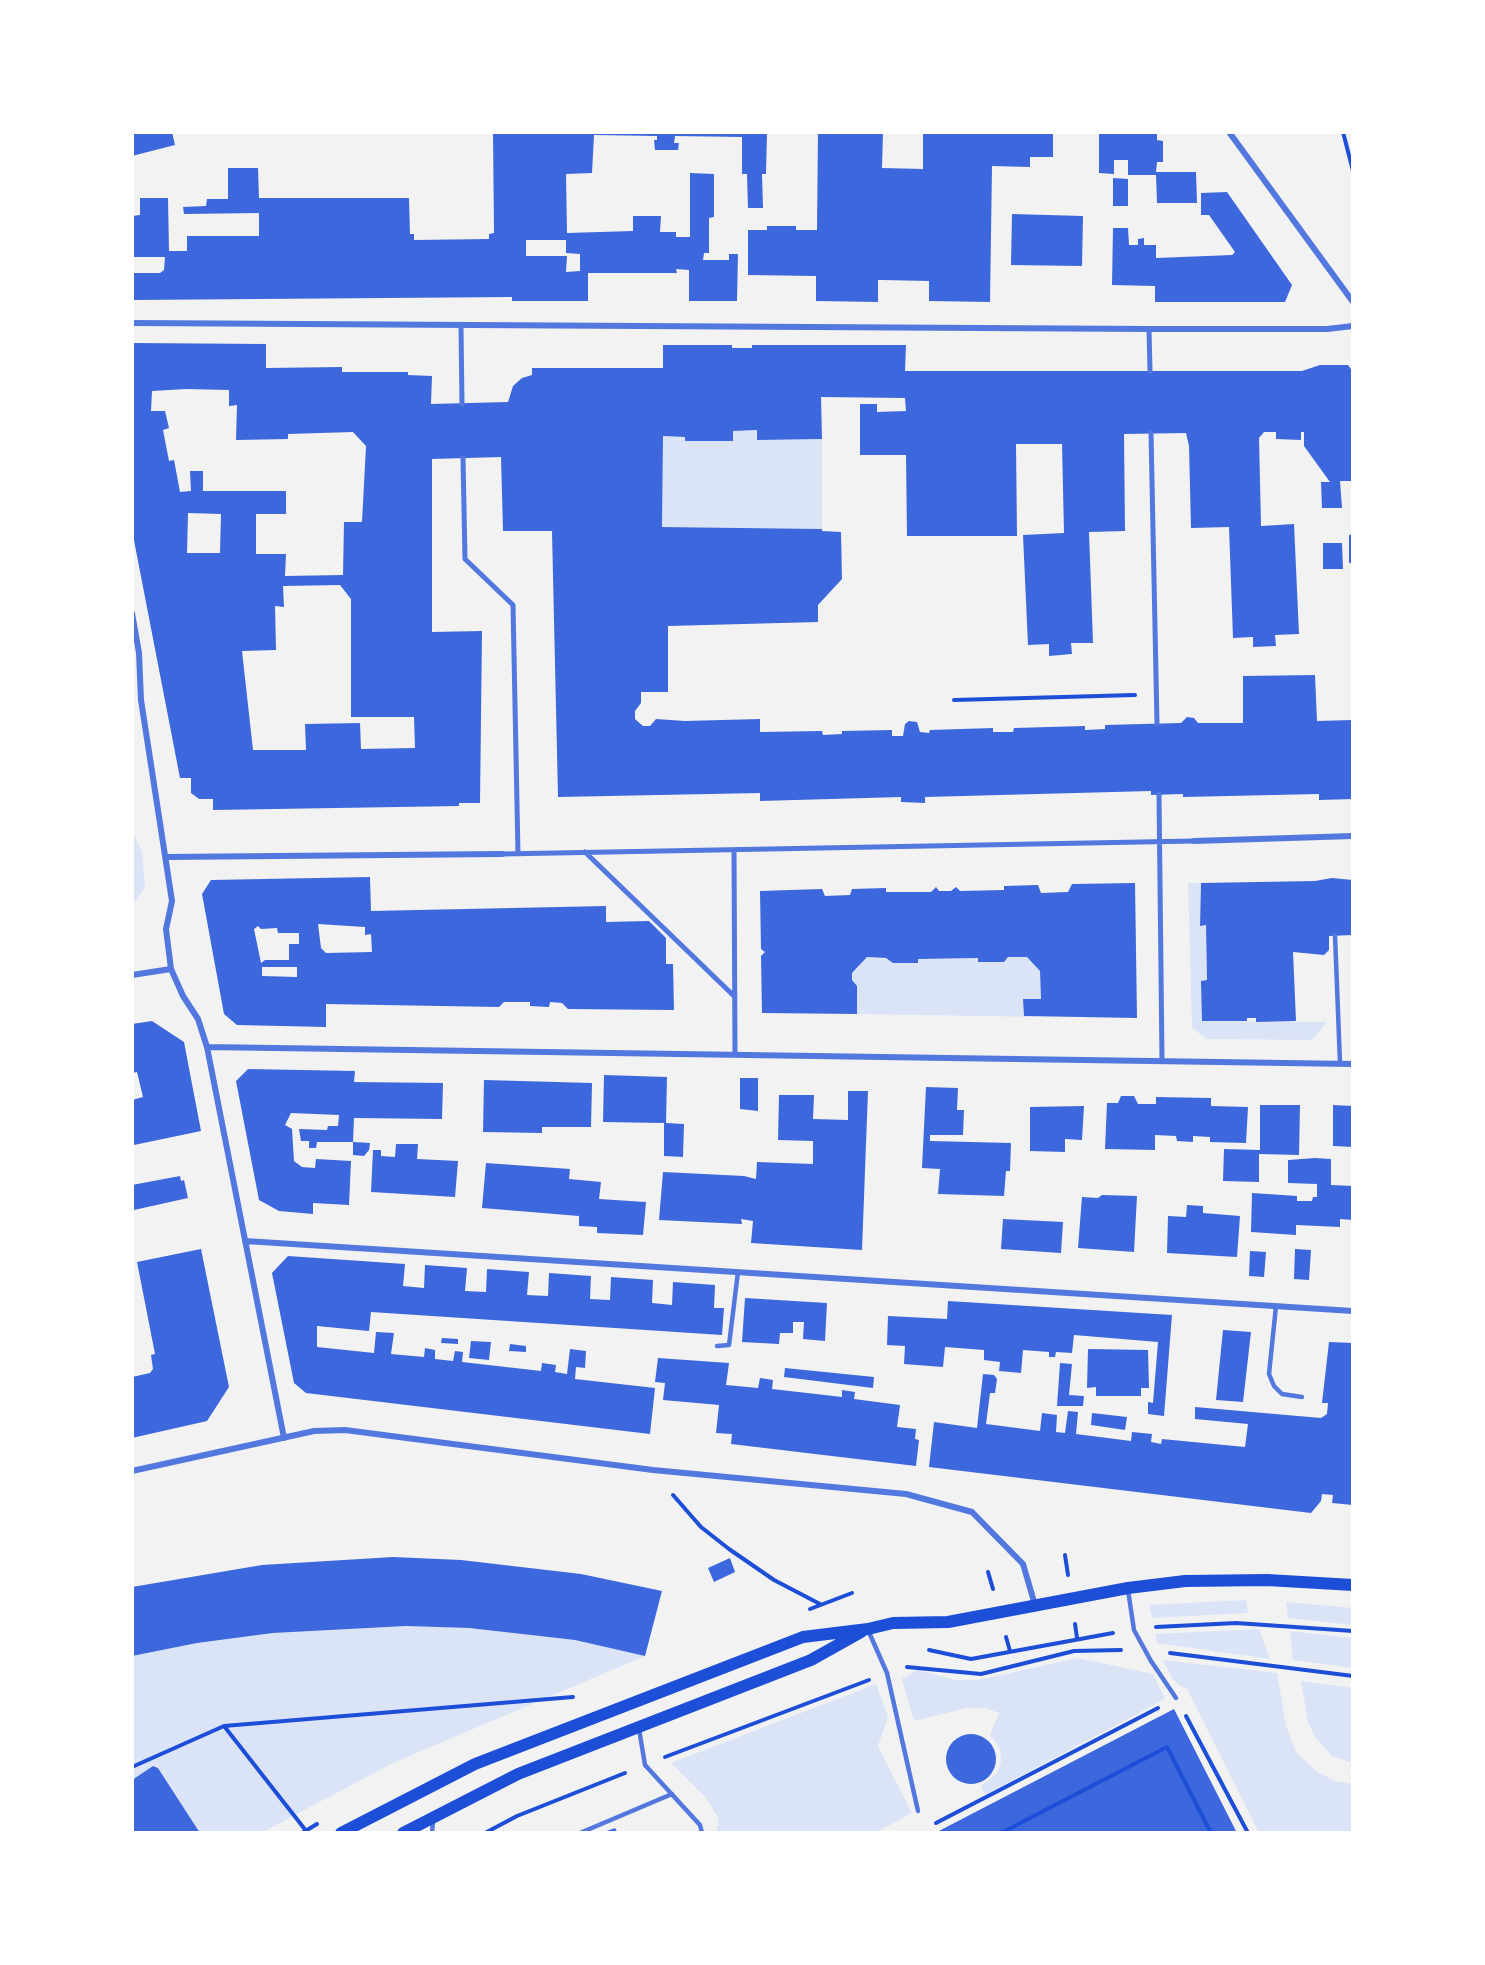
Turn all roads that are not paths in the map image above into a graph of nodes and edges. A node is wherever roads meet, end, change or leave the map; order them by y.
1 (1229, 132) edge
2 (1353, 302) edge
3 (132, 323) edge
4 (1353, 326) edge
5 (461, 327) junction
6 (1149, 329) junction
7 (1150, 371) dead end
8 (462, 404) dead end
9 (1151, 433) dead end
10 (464, 458) dead end
11 (132, 614) edge
12 (1157, 724) dead end
13 (1159, 795) dead end
14 (1353, 836) edge
15 (1160, 840) junction
16 (1194, 841) joint
17 (734, 850) junction
18 (585, 852) junction
19 (502, 854) joint
20 (518, 854) junction
21 (166, 857) junction
22 (1335, 935) dead end
23 (171, 969) junction
24 (132, 975) edge
25 (735, 997) junction
26 (207, 1047) junction
27 (735, 1054) junction
28 (1162, 1060) junction
29 (1340, 1063) junction
30 (1353, 1064) edge
31 (245, 1240) junction
32 (738, 1272) junction
33 (1276, 1306) junction
34 (1353, 1311) edge
35 (717, 1346) dead end
36 (1302, 1397) dead end
37 (284, 1438) junction
38 (132, 1472) edge
39 (1353, 1586) edge
40 (1128, 1588) junction
41 (1035, 1605) junction
42 (868, 1629) junction
43 (1176, 1698) road end
44 (639, 1726) junction
45 (672, 1794) junction
46 (918, 1811) dead end
47 (434, 1815) junction
48 (341, 1833) edge
49 (403, 1833) edge
50 (432, 1833) edge
51 (580, 1833) edge
52 (702, 1833) edge

1 - 2 street
3 - 5 street
4 - 6 street
5 - 6 street
5 - 8 street
6 - 7 street
9 - 12 street
10 - 20 street
11 - 21 street
13 - 15 street
14 - 16 street
15 - 16 street
15 - 17 street
15 - 28 street
17 - 18 street
17 - 25 street
18 - 20 street
18 - 25 street
19 - 20 street
19 - 21 street
21 - 23 street
22 - 29 lane
23 - 24 street
23 - 26 street
25 - 27 street
26 - 27 street
26 - 31 street
27 - 28 street
28 - 29 street
29 - 30 street
31 - 32 street
31 - 37 street
32 - 33 street
32 - 35 lane
33 - 34 street
33 - 36 lane
37 - 38 street
37 - 41 street
39 - 40 main road
40 - 41 main road
40 - 43 lane
41 - 42 main road
42 - 44 main road
42 - 46 lane
42 - 48 main road
44 - 45 lane
44 - 47 main road
45 - 51 lane
45 - 52 lane
47 - 49 main road
47 - 50 lane

